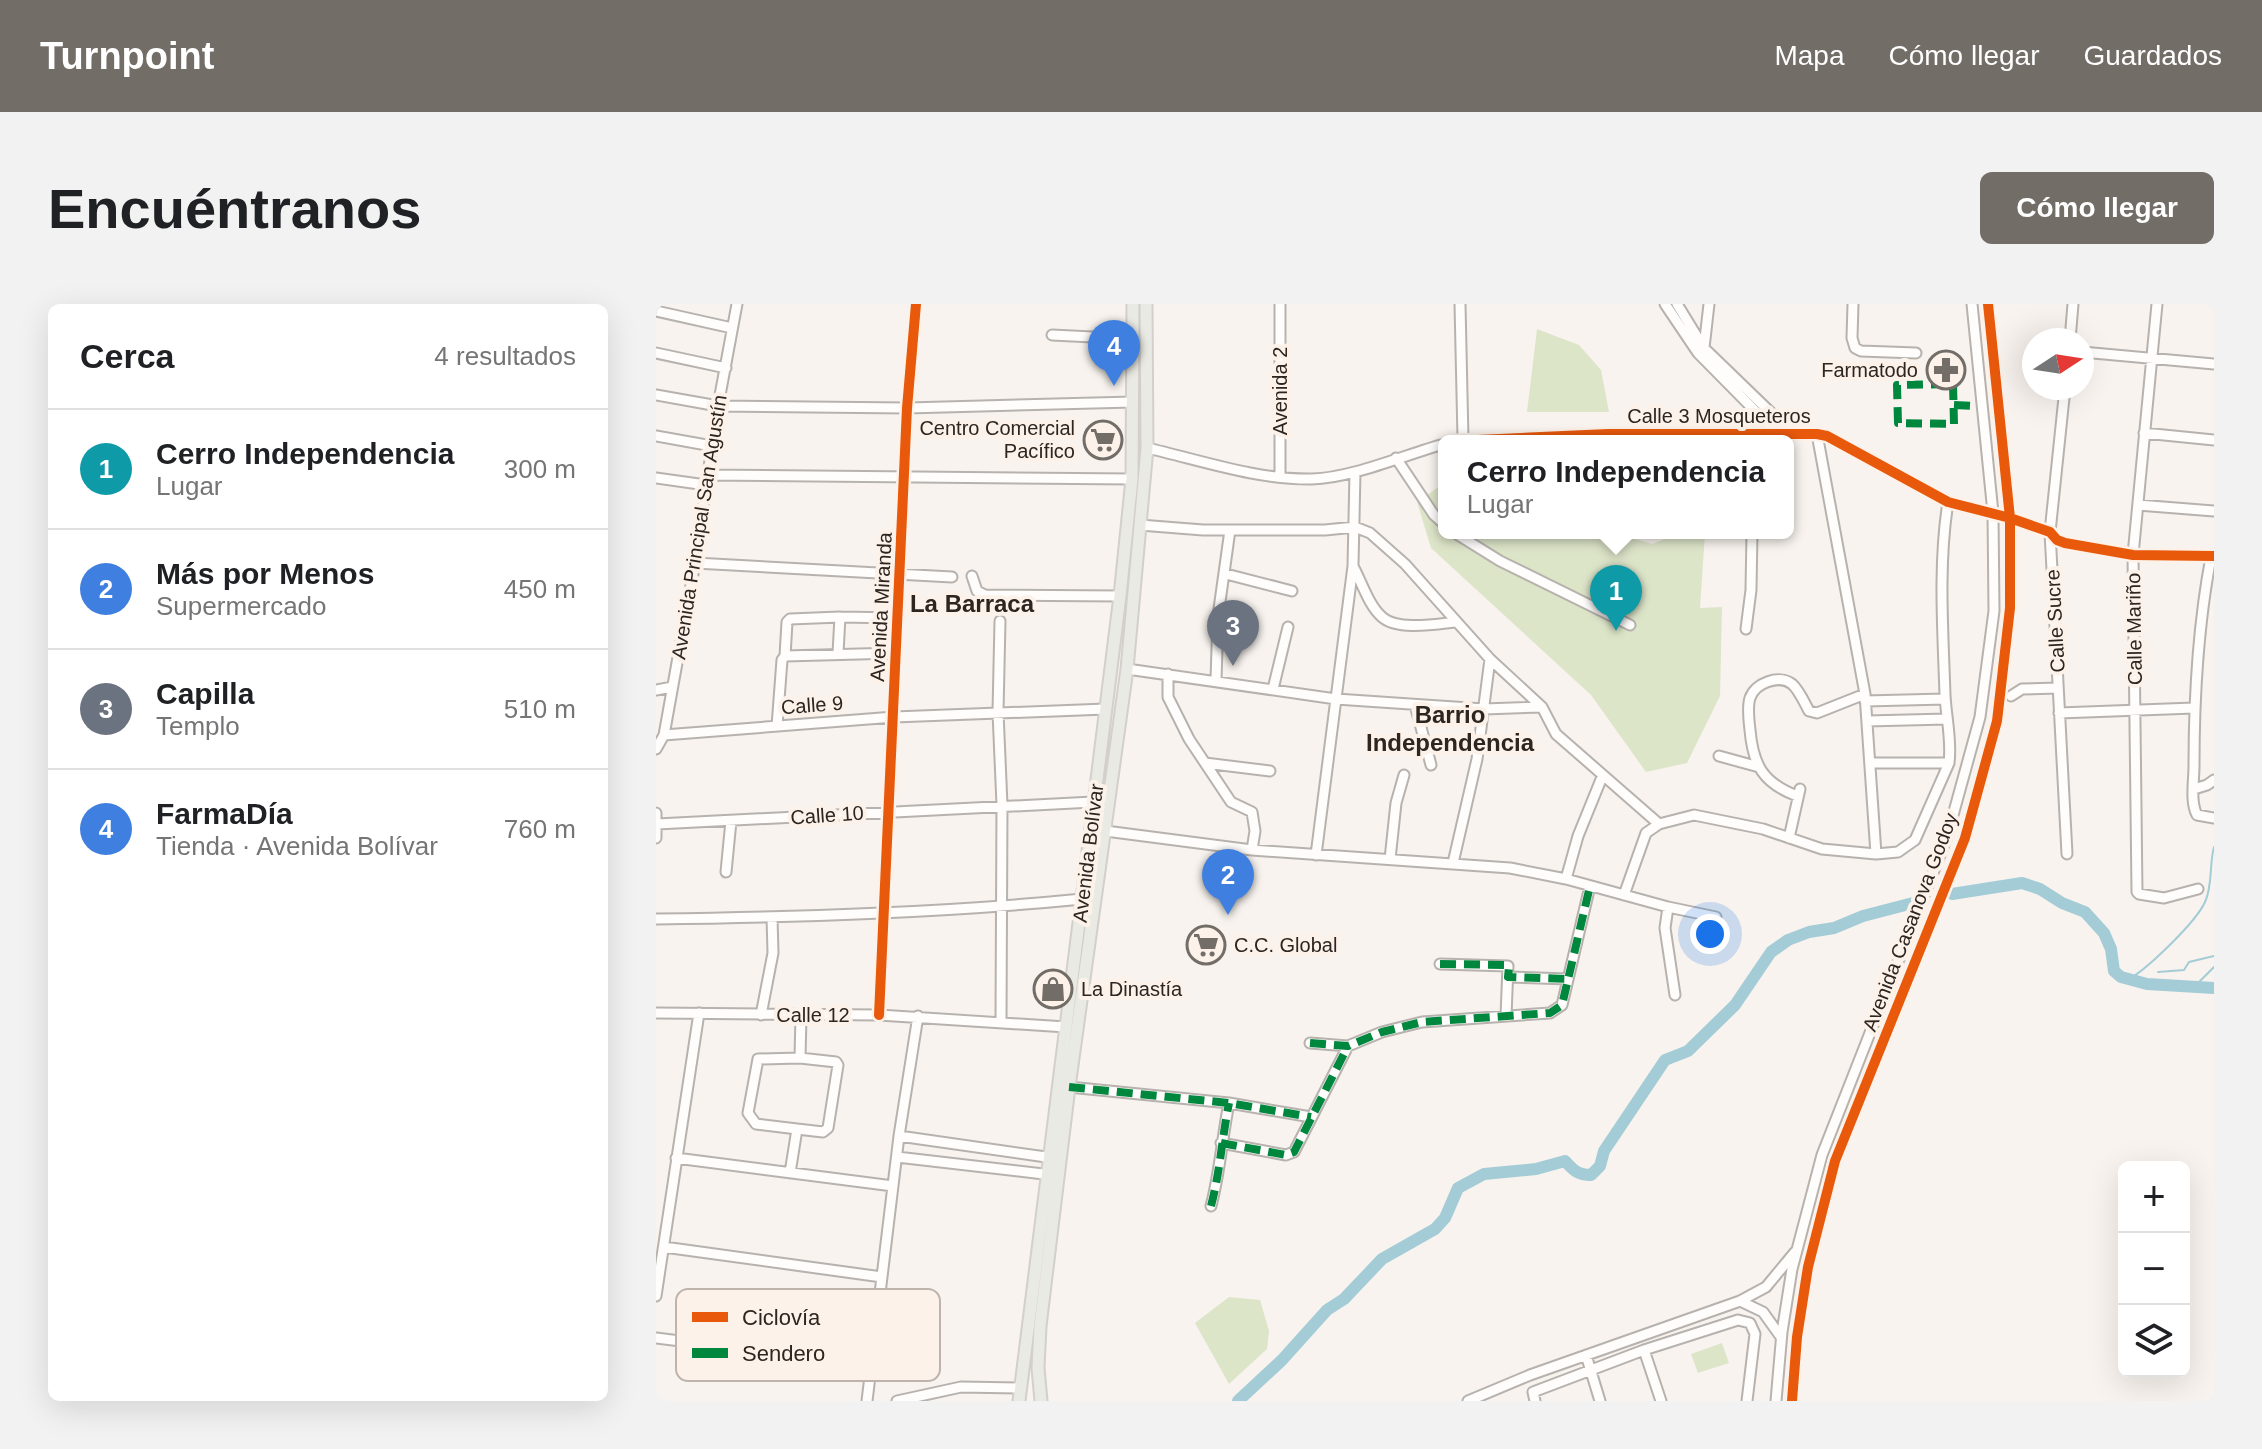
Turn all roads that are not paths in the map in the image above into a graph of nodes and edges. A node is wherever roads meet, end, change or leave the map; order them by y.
1 (737, 304) edge
2 (916, 304) edge
3 (1133, 304) edge
4 (1146, 304) edge
5 (1280, 304) edge
6 (1460, 304) edge
7 (1665, 304) edge
8 (1677, 304) edge
9 (1709, 304) edge
10 (1853, 304) edge
11 (1972, 304) edge
12 (1988, 304) edge
13 (2073, 304) edge
14 (2157, 304) edge
15 (656, 311) edge
16 (732, 328) junction
17 (2071, 328) edge
18 (1052, 335) dead end
19 (1133, 339) junction
20 (1701, 351) junction
21 (656, 353) edge
22 (1916, 353) dead end
23 (2094, 353) edge
24 (2151, 360) junction
25 (2214, 364) edge
26 (726, 368) junction
27 (656, 395) edge
28 (2064, 400) edge
29 (1133, 402) junction
30 (718, 406) junction
31 (907, 408) junction
32 (1777, 433) junction
33 (1792, 433) junction
34 (2144, 433) junction
35 (1817, 434) junction
36 (1459, 435) edge
37 (1583, 435) edge
38 (1644, 435) edge
39 (1768, 435) edge
40 (656, 436) edge
41 (2214, 440) edge
42 (712, 446) junction
43 (1438, 446) edge
44 (1147, 448) junction
45 (1396, 458) junction
46 (1355, 472) junction
47 (1280, 477) junction
48 (656, 478) edge
49 (905, 478) junction
50 (1132, 479) junction
51 (707, 480) junction
52 (1948, 502) junction
53 (2138, 505) junction
54 (2214, 511) edge
55 (1993, 513) junction
56 (2010, 518) junction
57 (1438, 519) edge
58 (1140, 525) junction
59 (1355, 527) junction
60 (1230, 530) junction
61 (2050, 532) junction
62 (1465, 539) edge
63 (1752, 539) edge
64 (2133, 555) junction
65 (2213, 556) edge
66 (695, 563) junction
67 (1353, 566) junction
68 (901, 574) junction
69 (1226, 574) junction
70 (972, 576) dead end
71 (952, 577) dead end
72 (2210, 580) edge
73 (1292, 591) dead end
74 (1120, 596) junction
75 (840, 617) junction
76 (898, 618) junction
77 (1000, 621) dead end
78 (1456, 622) junction
79 (1630, 625) dead end
80 (1288, 627) dead end
81 (1746, 629) dead end
82 (838, 653) junction
83 (896, 653) junction
84 (785, 656) junction
85 (1490, 659) junction
86 (1127, 669) junction
87 (1168, 674) junction
88 (1216, 680) junction
89 (672, 687) junction
90 (2058, 688) junction
91 (1273, 689) junction
92 (656, 690) edge
93 (2011, 696) dead end
94 (1865, 698) junction
95 (1336, 699) junction
96 (1945, 699) junction
97 (1415, 705) junction
98 (1542, 707) junction
99 (2194, 708) junction
100 (1106, 709) junction
101 (1484, 709) junction
102 (2136, 710) junction
103 (998, 712) junction
104 (2059, 713) junction
105 (894, 717) junction
106 (1947, 719) junction
107 (1867, 721) junction
108 (777, 726) junction
109 (664, 735) junction
110 (656, 749) edge
111 (1719, 756) dead end
112 (1205, 763) junction
113 (1870, 763) junction
114 (1949, 763) junction
115 (1431, 765) dead end
116 (1759, 767) junction
117 (1270, 771) dead end
118 (1404, 775) dead end
119 (1602, 777) junction
120 (2214, 780) edge
121 (2194, 789) junction
122 (1093, 802) junction
123 (1002, 805) junction
124 (889, 811) junction
125 (656, 813) edge
126 (2214, 818) edge
127 (731, 821) junction
128 (657, 824) edge
129 (1659, 824) junction
130 (1090, 829) junction
131 (1104, 831) junction
132 (656, 838) edge
133 (1789, 838) junction
134 (1252, 850) junction
135 (1876, 854) junction
136 (2067, 854) dead end
137 (1316, 855) junction
138 (1390, 859) junction
139 (1453, 863) junction
140 (726, 872) dead end
141 (1566, 879) junction
142 (1590, 886) junction
143 (2198, 889) dead end
144 (1624, 895) junction
145 (1082, 899) junction
146 (1002, 907) junction
147 (1668, 907) junction
148 (883, 913) junction
149 (772, 917) junction
150 (1716, 917) dead end
151 (656, 919) edge
152 (1440, 964) dead end
153 (1508, 977) junction
154 (1568, 979) junction
155 (1675, 995) dead end
156 (656, 1013) edge
157 (699, 1013) junction
158 (761, 1015) junction
159 (879, 1015) junction
160 (801, 1016) junction
161 (918, 1016) junction
162 (1506, 1016) junction
163 (1001, 1021) junction
164 (1066, 1027) junction
165 (1310, 1043) dead end
166 (1348, 1046) junction
167 (800, 1058) junction
168 (1069, 1087) junction
169 (1229, 1103) junction
170 (1311, 1117) junction
171 (797, 1129) junction
172 (899, 1136) junction
173 (1221, 1143) junction
174 (897, 1157) junction
175 (676, 1158) junction
176 (1055, 1158) junction
177 (790, 1173) junction
178 (1053, 1175) junction
179 (893, 1186) junction
180 (1211, 1206) dead end
181 (664, 1247) junction
182 (1797, 1250) junction
183 (882, 1277) junction
184 (880, 1289) edge
185 (656, 1296) edge
186 (1740, 1301) junction
187 (1781, 1337) junction
188 (656, 1338) edge
189 (676, 1341) edge
190 (1644, 1350) junction
191 (1586, 1355) junction
192 (1591, 1370) junction
193 (869, 1381) edge
194 (1021, 1388) junction
195 (867, 1401) edge
196 (897, 1401) edge
197 (1019, 1401) edge
198 (1041, 1401) edge
199 (1468, 1401) edge
200 (1535, 1401) edge
201 (1600, 1401) edge
202 (1661, 1401) edge
203 (1747, 1401) edge
204 (1776, 1401) edge
205 (1792, 1401) edge

1 - 16 street, Avenida Principal San Agustín
2 - 31 street, Avenida Miranda
3 - 19 main road, Avenida Bolívar
4 - 44 main road, Avenida Bolívar
5 - 47 street, Avenida 2
6 - 36 street
7 - 20 street
8 - 20 street
9 - 20 street
10 - 22 street
11 - 55 street, Avenida Casanova Godoy
12 - 56 street, Avenida Casanova Godoy
13 - 17 street
14 - 24 street, Calle Mariño
15 - 16 street
16 - 26 street, Avenida Principal San Agustín
18 - 19 street
19 - 29 main road, Avenida Bolívar
20 - 32 street
20 - 33 street
21 - 26 street
23 - 24 street
24 - 25 street
24 - 34 street, Calle Mariño
26 - 30 street, Avenida Principal San Agustín
27 - 30 street
28 - 61 street, Calle Sucre
29 - 31 street
29 - 50 main road, Avenida Bolívar
30 - 31 street
30 - 42 street, Avenida Principal San Agustín
31 - 49 street, Avenida Miranda
32 - 33 street, Calle 3 Mosqueteros
32 - 39 street, Calle 3 Mosqueteros
33 - 35 street, Calle 3 Mosqueteros
34 - 41 street
34 - 53 street, Calle Mariño
35 - 52 street, Calle 3 Mosqueteros
35 - 94 street
37 - 38 street, Calle 3 Mosqueteros
40 - 42 street
42 - 51 street, Avenida Principal San Agustín
43 - 45 street
44 - 47 street
44 - 58 main road, Avenida Bolívar
45 - 46 street
45 - 57 street
46 - 47 street
46 - 59 street
48 - 51 street
49 - 50 street
49 - 51 street
49 - 68 street, Avenida Miranda
50 - 74 main road, Avenida Bolívar
51 - 66 street, Avenida Principal San Agustín
52 - 55 street, Calle 3 Mosqueteros
52 - 96 street
53 - 54 street
53 - 64 street, Calle Mariño
55 - 56 street, Calle 3 Mosqueteros
55 - 182 street, Avenida Casanova Godoy
56 - 61 street, Calle 3 Mosqueteros
56 - 205 street, Avenida Casanova Godoy
58 - 60 street
58 - 86 main road, Avenida Bolívar
59 - 60 street
59 - 67 street
59 - 78 street
60 - 69 street
61 - 64 street, Calle 3 Mosqueteros
61 - 90 street, Calle Sucre
62 - 79 street
63 - 81 street
64 - 65 street, Calle 3 Mosqueteros
64 - 102 street, Calle Mariño
65 - 72 street
66 - 68 street
66 - 89 street, Avenida Principal San Agustín
67 - 78 street
67 - 95 street
68 - 71 street
68 - 76 street, Avenida Miranda
69 - 73 street
69 - 88 street
70 - 74 street
72 - 99 street
74 - 100 main road, Avenida Bolívar
75 - 76 street
75 - 82 street
75 - 84 street
76 - 83 street, Avenida Miranda
77 - 103 street
78 - 85 street
80 - 91 street
82 - 83 street
82 - 84 street
83 - 105 street, Avenida Miranda
84 - 108 street
85 - 98 street
85 - 101 street
86 - 87 street
86 - 131 main road, Avenida Bolívar
87 - 88 street
87 - 112 street
88 - 91 street
89 - 92 street
89 - 109 street, Avenida Principal San Agustín
90 - 93 street
90 - 104 street, Calle Sucre
91 - 95 street
94 - 96 street
94 - 107 street
94 - 116 street
95 - 97 street
95 - 137 street
96 - 106 street
97 - 101 street
97 - 115 street
98 - 101 street
98 - 119 street
99 - 102 street
99 - 121 street
100 - 103 street, Calle 9
100 - 122 main road, Avenida Bolívar
101 - 139 street
102 - 104 street
102 - 143 street, Calle Mariño
103 - 105 street, Calle 9
103 - 123 street
104 - 136 street, Calle Sucre
105 - 108 street, Calle 9
105 - 124 street, Avenida Miranda
106 - 107 street
106 - 114 street
107 - 113 street
108 - 109 street, Calle 9
109 - 110 street, Avenida Principal San Agustín
111 - 116 street
112 - 117 street
112 - 134 street
113 - 114 street
113 - 135 street
114 - 135 street
116 - 133 street
118 - 138 street
119 - 129 street
119 - 141 street
120 - 121 street
121 - 126 street
122 - 123 street, Calle 10
122 - 130 main road, Avenida Bolívar
123 - 124 street, Calle 10
123 - 146 street
124 - 127 street, Calle 10
124 - 148 street, Avenida Miranda
125 - 128 street
127 - 128 street, Calle 10
127 - 140 street
128 - 132 street
129 - 133 street
129 - 144 street
130 - 131 street
130 - 145 main road, Avenida Bolívar
131 - 134 street
131 - 168 main road, Avenida Bolívar
133 - 135 street
134 - 137 street
137 - 138 street
138 - 139 street
139 - 141 street
141 - 142 street
142 - 144 street
142 - 154 street
144 - 147 street
145 - 146 street
145 - 164 main road, Avenida Bolívar
146 - 148 street
146 - 163 street
147 - 150 street
147 - 155 street
148 - 149 street
148 - 159 street, Avenida Miranda
149 - 151 street
149 - 158 street
152 - 153 street
153 - 154 street
153 - 162 street
154 - 162 street
156 - 157 street, Calle 12
157 - 158 street, Calle 12
157 - 175 street
158 - 160 street, Calle 12
159 - 160 street, Calle 12
159 - 161 street, Calle 12
160 - 167 street
161 - 163 street, Calle 12
161 - 172 street
162 - 166 street
163 - 164 street, Calle 12
164 - 176 main road, Avenida Bolívar
165 - 166 street
166 - 170 street
167 - 171 street
167 - 171 street
168 - 169 street
168 - 176 main road, Avenida Bolívar
169 - 170 street
169 - 173 street
170 - 173 street
171 - 177 street
172 - 174 street
172 - 176 street
173 - 180 street
174 - 178 street
174 - 179 street
175 - 177 street
175 - 181 street
176 - 178 main road, Avenida Bolívar
177 - 179 street
178 - 194 main road, Avenida Bolívar
178 - 198 main road, Avenida Bolívar
179 - 183 street
181 - 183 street
181 - 185 street
182 - 186 street
182 - 187 street, Avenida Casanova Godoy
183 - 184 street
186 - 187 street
186 - 191 street
187 - 204 street, Avenida Casanova Godoy
188 - 189 street
190 - 192 street
190 - 202 street
190 - 203 street
191 - 192 street
191 - 199 street
192 - 200 street
192 - 201 street
193 - 195 street
194 - 196 street
194 - 197 main road, Avenida Bolívar

